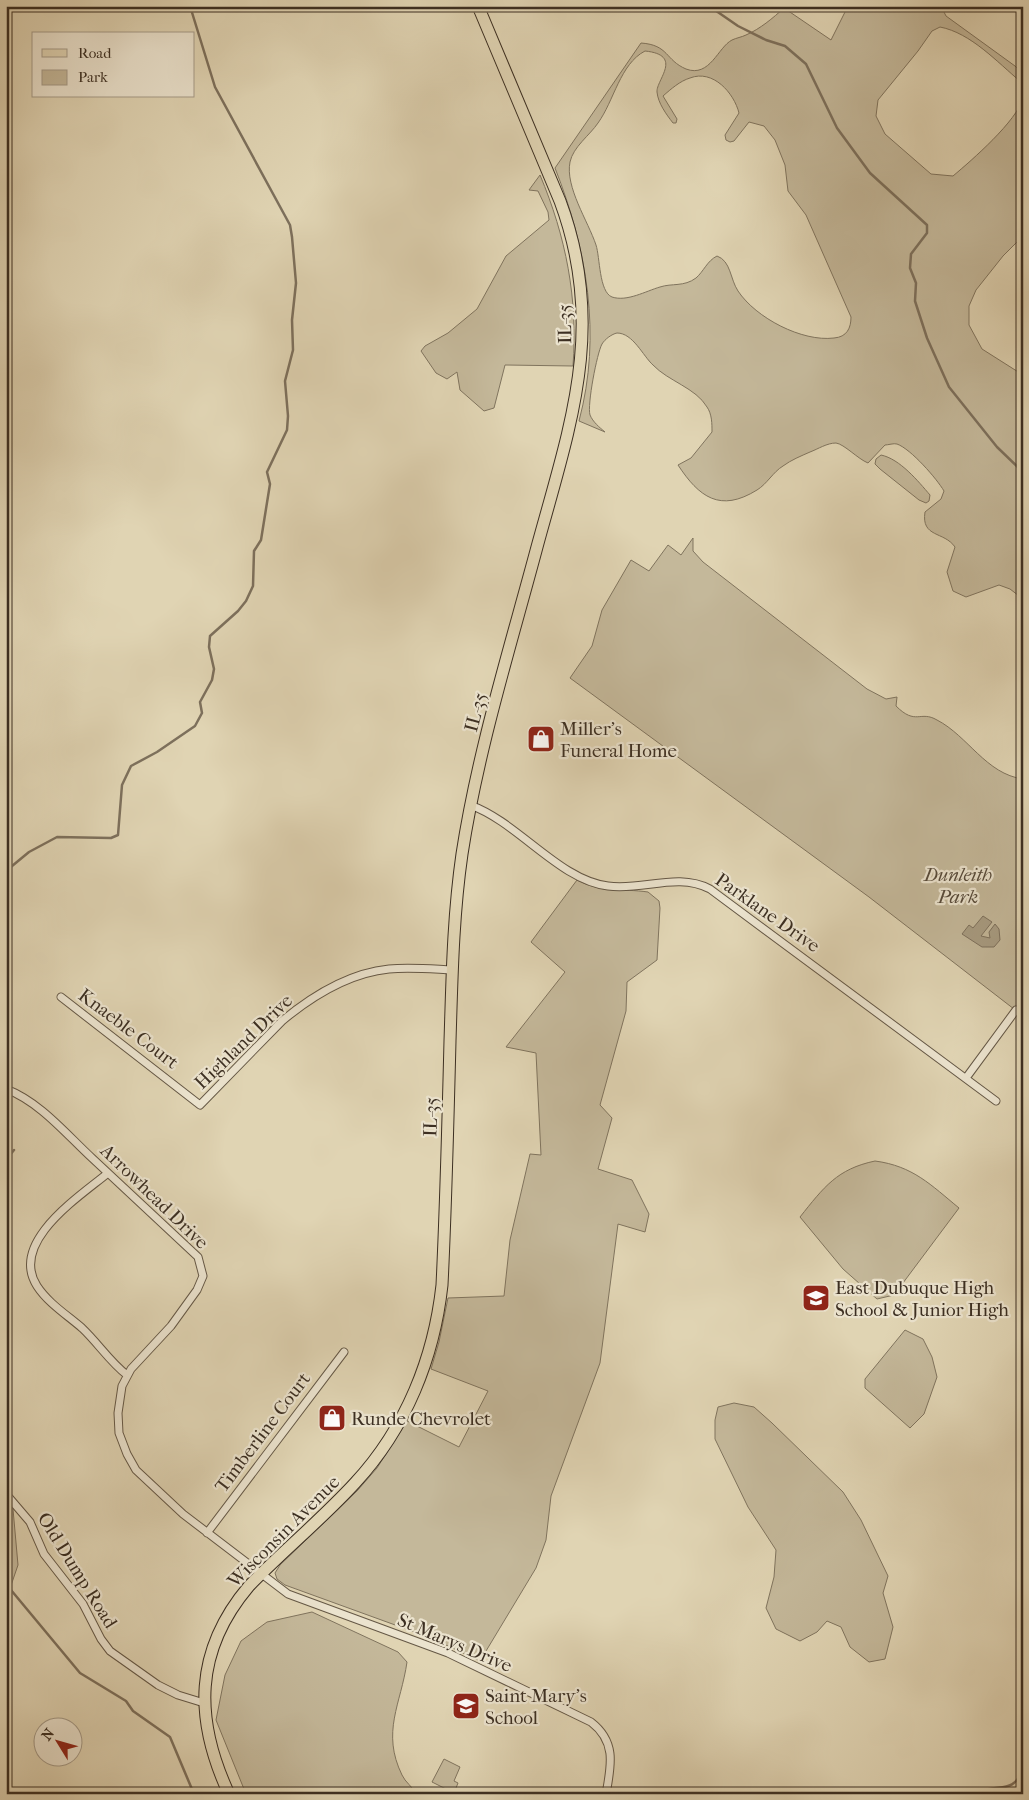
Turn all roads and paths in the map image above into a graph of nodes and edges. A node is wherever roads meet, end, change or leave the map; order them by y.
1 (478, 6) edge
2 (470, 805) junction
3 (452, 970) junction
4 (61, 996) dead end
5 (1016, 1010) dead end
6 (966, 1078) junction
7 (6, 1090) edge
8 (996, 1101) dead end
9 (200, 1105) joint
10 (108, 1173) junction
11 (344, 1352) dead end
12 (127, 1375) junction
13 (387, 1443) joint
14 (6, 1494) edge
15 (207, 1533) junction
16 (260, 1575) junction
17 (204, 1703) junction
18 (229, 1794) edge
19 (606, 1794) edge

1 - 2 main road, IL-35
2 - 3 main road, IL-35
2 - 6 street, Parklane Drive
3 - 9 street, Highland Drive
3 - 13 main road, IL-35
4 - 9 street, Knaeble Court
5 - 6 street
6 - 8 street, Parklane Drive
7 - 10 street, Arrowhead Drive
10 - 12 street, Arrowhead Drive
10 - 12 street
11 - 15 street, Timberline Court
12 - 15 street, Arrowhead Drive
13 - 16 main road, Wisconsin Avenue
14 - 17 street, Old Dump Road
15 - 16 street, Arrowhead Drive
16 - 17 main road, Wisconsin Avenue
16 - 19 street, St Marys Drive
17 - 18 main road, Wisconsin Avenue

